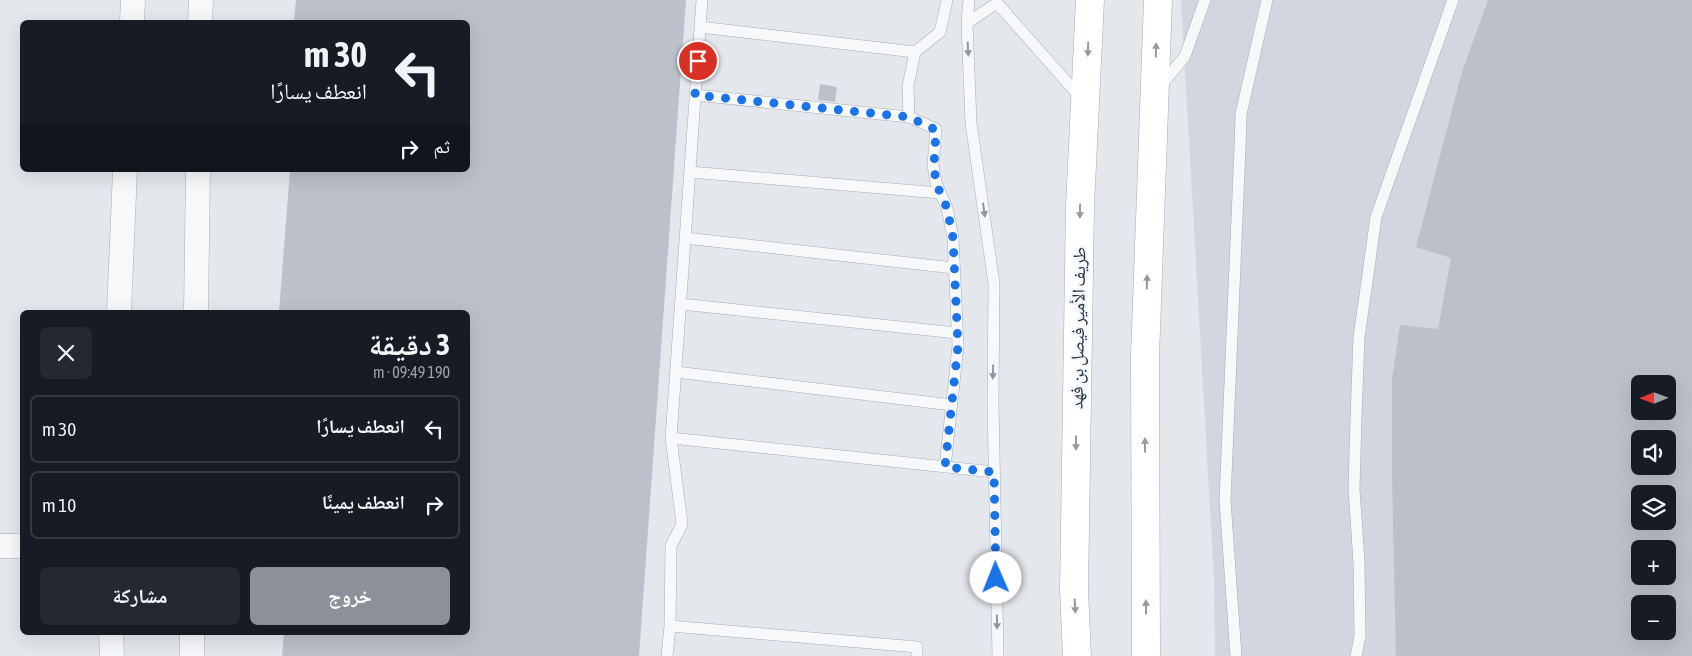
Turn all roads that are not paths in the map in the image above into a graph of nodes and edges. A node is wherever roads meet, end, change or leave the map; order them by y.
1 (133, 0) edge
2 (202, 0) edge
3 (702, 0) edge
4 (947, 0) edge
5 (969, 0) edge
6 (1090, 0) edge
7 (1158, 0) edge
8 (1205, 0) edge
9 (1267, 0) edge
10 (1453, 0) edge
11 (132, 20) edge
12 (200, 20) edge
13 (967, 23) junction
14 (700, 27) junction
15 (914, 52) junction
16 (1154, 94) junction
17 (695, 95) junction
18 (1086, 103) junction
19 (909, 117) junction
20 (125, 172) edge
21 (198, 172) edge
22 (690, 172) junction
23 (940, 192) junction
24 (685, 238) junction
25 (954, 268) junction
26 (681, 304) junction
27 (119, 310) edge
28 (196, 310) edge
29 (957, 333) junction
30 (676, 372) junction
31 (952, 405) junction
32 (671, 438) junction
33 (945, 467) junction
34 (994, 472) junction
35 (0, 546) edge
36 (20, 546) edge
37 (670, 626) junction
38 (111, 635) edge
39 (192, 635) edge
40 (112, 656) edge
41 (192, 656) edge
42 (667, 656) edge
43 (917, 656) edge
44 (998, 656) edge
45 (1077, 656) edge
46 (1146, 656) edge
47 (1236, 656) edge
48 (1356, 656) edge

1 - 11 street
2 - 12 street
3 - 14 lane
4 - 15 lane
5 - 13 lane
6 -> 18 main road, طريف الأمير فيصل بن فهد
16 -> 7 main road
8 - 16 lane
9 - 47 lane
10 - 48 lane
13 - 18 lane
13 -> 34 lane
14 - 15 lane
14 - 17 lane
15 - 19 lane
46 -> 16 main road
17 - 19 lane
17 - 22 lane
18 -> 45 main road, طريف الأمير فيصل بن فهد
19 - 23 lane
20 - 27 street
21 - 28 street
22 - 23 lane
22 - 24 lane
23 - 25 lane
24 - 25 lane
24 - 26 lane
25 - 29 lane
26 - 29 lane
26 - 30 lane
29 - 31 lane
30 - 31 lane
30 - 32 lane
31 - 33 lane
32 - 33 lane
32 - 37 lane
33 - 34 lane
34 -> 44 lane
35 - 36 street
37 - 42 lane
37 - 43 lane
38 - 40 street
39 - 41 street

